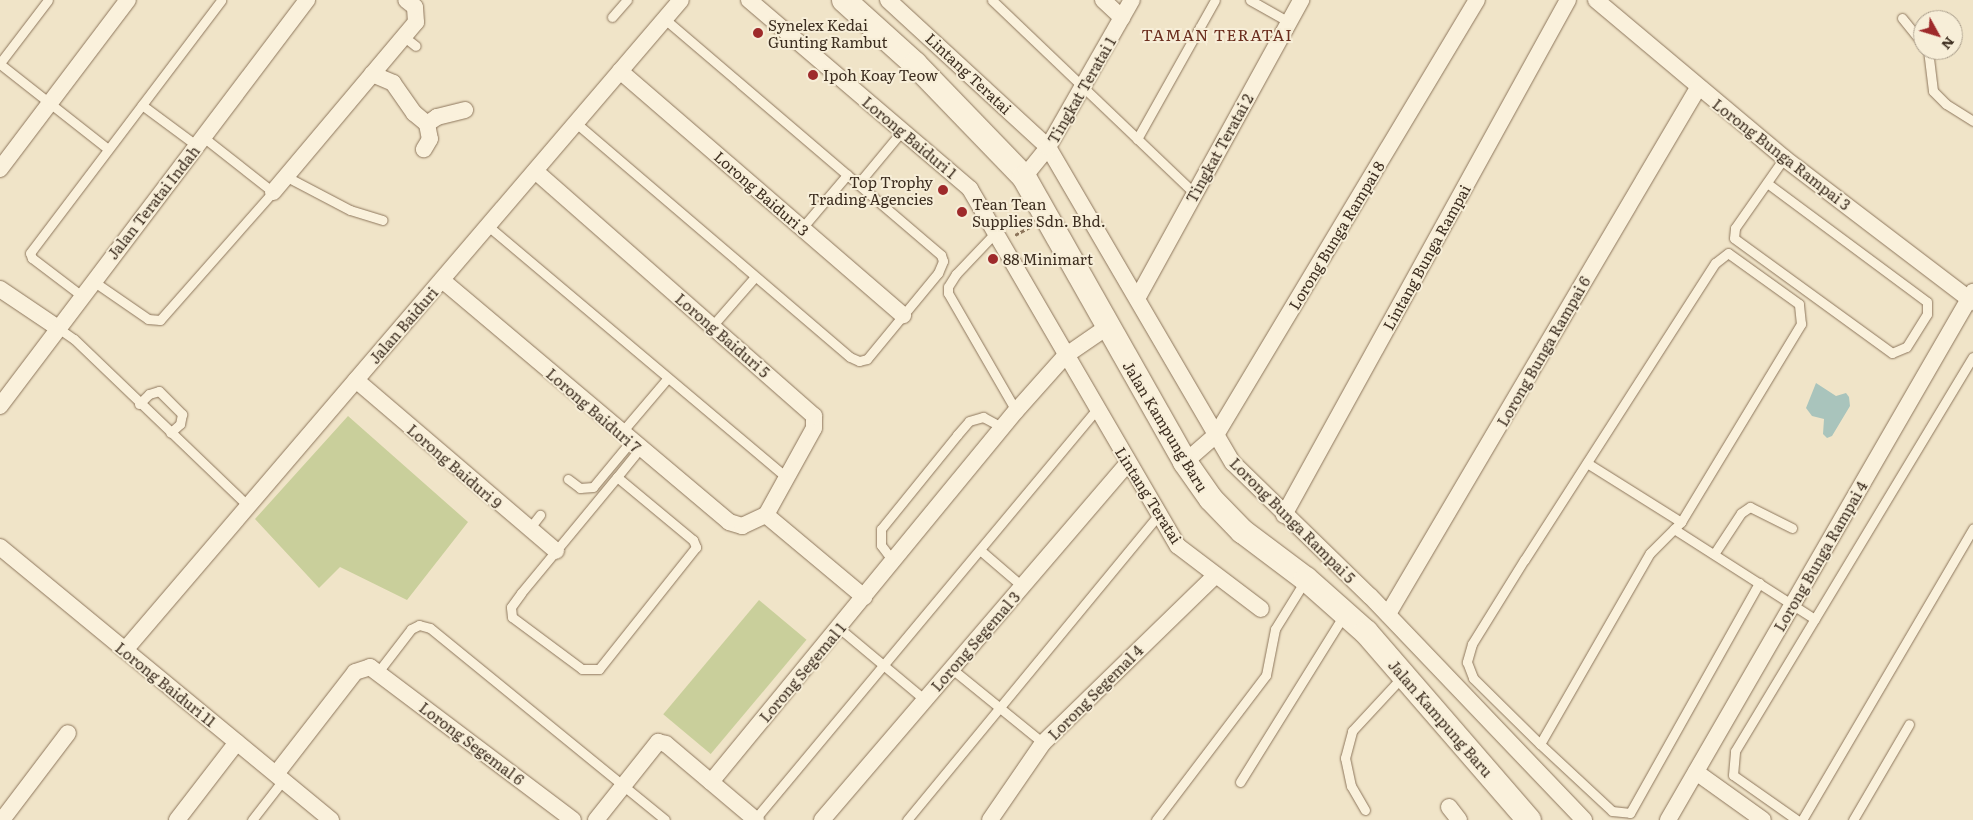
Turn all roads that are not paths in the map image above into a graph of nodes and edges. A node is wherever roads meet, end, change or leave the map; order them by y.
1 (48, 0) edge
2 (128, 0) edge
3 (221, 0) edge
4 (307, 0) edge
5 (406, 0) edge
6 (627, 0) edge
7 (681, 0) edge
8 (749, 0) edge
9 (844, 0) edge
10 (888, 0) edge
11 (992, 0) edge
12 (1103, 0) edge
13 (1132, 0) edge
14 (1215, 0) edge
15 (1250, 0) edge
16 (1301, 0) edge
17 (1477, 0) edge
18 (1568, 0) edge
19 (1596, 0) edge
20 (612, 17) dead end
21 (1122, 18) junction
22 (1902, 18) dead end
23 (665, 19) junction
24 (1289, 22) junction
25 (1913, 32) edge
26 (388, 54) junction
27 (1929, 60) edge
28 (0, 64) edge
29 (620, 71) junction
30 (372, 74) junction
31 (393, 83) junction
32 (1698, 88) junction
33 (1083, 89) junction
34 (50, 103) junction
35 (142, 105) junction
36 (465, 110) dead end
37 (1973, 121) edge
38 (576, 123) junction
39 (427, 124) junction
40 (902, 131) junction
41 (1137, 140) junction
42 (200, 141) junction
43 (1048, 147) junction
44 (108, 149) junction
45 (424, 150) dead end
46 (1784, 158) junction
47 (0, 169) edge
48 (535, 171) junction
49 (847, 175) junction
50 (286, 177) junction
51 (1024, 177) junction
52 (1767, 183) junction
53 (858, 184) junction
54 (273, 192) junction
55 (1194, 193) junction
56 (384, 220) dead end
57 (488, 226) junction
58 (802, 228) junction
59 (998, 238) junction
60 (754, 278) junction
61 (442, 280) junction
62 (92, 281) junction
63 (0, 289) edge
64 (82, 296) junction
65 (1138, 297) junction
66 (1972, 298) edge
67 (903, 315) junction
68 (713, 325) junction
69 (1107, 327) junction
70 (58, 328) junction
71 (1065, 356) junction
72 (1973, 357) edge
73 (667, 379) junction
74 (356, 380) junction
75 (139, 404) junction
76 (0, 406) edge
77 (1097, 409) junction
78 (1016, 411) junction
79 (1002, 427) junction
80 (170, 433) junction
81 (1216, 435) junction
82 (631, 441) junction
83 (1128, 462) junction
84 (1185, 462) junction
85 (1587, 462) junction
86 (617, 477) junction
87 (786, 477) junction
88 (568, 479) dead end
89 (248, 506) junction
90 (1159, 514) junction
91 (540, 515) dead end
92 (1284, 515) junction
93 (759, 519) junction
94 (1678, 526) junction
95 (1792, 528) dead end
96 (1973, 528) edge
97 (529, 529) junction
98 (0, 547) edge
99 (980, 550) junction
100 (556, 551) junction
101 (1714, 554) junction
102 (893, 561) junction
103 (1214, 576) junction
104 (1306, 579) junction
105 (1759, 583) junction
106 (1022, 586) junction
107 (864, 597) junction
108 (1792, 605) junction
109 (1261, 609) dead end
110 (1346, 612) junction
111 (1388, 614) junction
112 (1815, 618) junction
113 (839, 628) junction
114 (124, 650) junction
115 (884, 666) junction
116 (952, 669) junction
117 (374, 670) junction
118 (1404, 675) junction
119 (925, 700) junction
120 (999, 709) junction
121 (1909, 724) dead end
122 (68, 733) dead end
123 (237, 742) junction
124 (1044, 743) junction
125 (1540, 744) junction
126 (1696, 772) junction
127 (279, 777) junction
128 (711, 782) junction
129 (1240, 782) dead end
130 (621, 784) junction
131 (1365, 810) dead end
132 (2, 820) edge
133 (177, 820) edge
134 (252, 820) edge
135 (331, 820) edge
136 (573, 820) edge
137 (596, 820) edge
138 (665, 820) edge
139 (756, 820) edge
140 (822, 820) edge
141 (907, 820) edge
142 (990, 820) edge
143 (1156, 820) edge
144 (1529, 820) edge
145 (1584, 820) edge
146 (1668, 820) edge
147 (1763, 820) edge
148 (1797, 820) edge
149 (1802, 820) edge
150 (1854, 820) edge

1 - 28 lane
2 - 34 street
3 - 35 lane
4 - 42 street, Jalan Teratai Indah
5 - 26 street
6 - 20 lane
7 - 23 street, Jalan Baiduri
8 - 40 street, Lorong Baiduri 1
9 - 51 street, Jalan Kampung Baru
10 - 43 street, Lintang Teratai
11 - 33 lane
12 - 21 street
13 - 21 street, Tingkat Teratai 1
14 - 41 lane
15 - 24 lane
16 - 24 street, Tingkat Teratai 2
17 - 81 street, Lorong Bunga Rampai 8
18 - 92 street, Lintang Bunga Rampai
19 - 32 street, Lorong Bunga Rampai 3
21 - 33 street, Tingkat Teratai 1
22 - 25 lane
23 - 29 street, Jalan Baiduri
23 - 49 lane
24 - 55 street, Tingkat Teratai 2
26 - 30 street
26 - 31 street
27 - 37 lane
28 - 34 lane
29 - 38 street, Jalan Baiduri
29 - 58 street, Lorong Baiduri 3
30 - 31 street
30 - 50 street
31 - 39 street
32 - 46 street, Lorong Bunga Rampai 3
32 - 111 street, Lorong Bunga Rampai 6
33 - 41 lane
33 - 43 street, Tingkat Teratai 1
34 - 44 lane
34 - 47 street
35 - 42 lane
35 - 44 lane
36 - 39 street
38 - 48 street, Jalan Baiduri
38 - 60 lane
39 - 45 street
40 - 53 lane
40 - 59 street, Lorong Baiduri 1
41 - 55 lane
42 - 54 lane
42 - 62 street, Jalan Teratai Indah
43 - 51 street, Tingkat Teratai 1
43 - 65 street, Lorong Bunga Rampai 5
44 - 64 lane
46 - 52 lane
46 - 66 street, Lorong Bunga Rampai 3
48 - 57 street, Jalan Baiduri
48 - 68 street, Lorong Baiduri 5
49 - 53 lane
49 - 58 lane
50 - 54 street
50 - 56 lane
51 - 69 street, Jalan Kampung Baru
52 - 52 lane
53 - 67 lane
54 - 62 lane
55 - 65 street, Tingkat Teratai 2
57 - 61 street, Jalan Baiduri
57 - 73 lane
58 - 67 street, Lorong Baiduri 3
59 - 71 street, Lorong Baiduri 1
59 - 78 lane
60 - 67 lane
60 - 68 lane
61 - 74 street, Jalan Baiduri
61 - 82 street, Lorong Baiduri 7
62 - 64 street, Jalan Teratai Indah
63 - 70 street
64 - 70 street, Jalan Teratai Indah
65 - 81 street, Lorong Bunga Rampai 5
66 - 108 street, Lorong Bunga Rampai 4
68 - 87 street, Lorong Baiduri 5
69 - 71 street, Lorong Segemal 1
69 - 84 street, Jalan Kampung Baru
70 - 75 lane
70 - 76 street, Jalan Teratai Indah
71 - 77 street, Lintang Teratai
71 - 78 street, Lorong Segemal 1
72 - 112 lane
73 - 82 lane
73 - 87 lane
74 - 89 street, Jalan Baiduri
74 - 97 street, Lorong Baiduri 9
75 - 80 lane
75 - 80 lane
77 - 83 street, Lintang Teratai
77 - 99 lane
78 - 79 street, Lorong Segemal 1
79 - 102 street, Lorong Segemal 1
79 - 102 lane
80 - 89 lane
81 - 84 street, Lorong Bunga Rampai 8
81 - 92 street, Lorong Bunga Rampai 5
82 - 86 lane
82 - 88 lane
82 - 93 street, Lorong Baiduri 7
83 - 90 street, Lintang Teratai
83 - 106 street, Lorong Segemal 3
84 - 104 street, Jalan Kampung Baru
85 - 94 lane
85 - 94 lane
85 - 125 lane
86 - 100 lane
86 - 100 lane
87 - 93 street, Lorong Baiduri 5
89 - 114 street, Jalan Baiduri
90 - 103 street, Lintang Teratai
90 - 120 lane
91 - 97 lane
92 - 111 street, Lorong Bunga Rampai 5
93 - 107 street
94 - 101 lane
94 - 125 lane
95 - 101 lane
96 - 149 lane
97 - 100 street, Lorong Baiduri 9
98 - 114 street, Lorong Baiduri 11
99 - 106 lane
99 - 115 lane
101 - 105 lane
102 - 107 street, Lorong Segemal 1
103 - 109 street, Lintang Teratai
103 - 124 street, Lorong Segemal 4
104 - 110 street, Jalan Kampung Baru
104 - 143 lane
105 - 108 lane
105 - 125 lane
106 - 116 street, Lorong Segemal 3
107 - 113 street, Lorong Segemal 1
108 - 112 lane
108 - 126 street, Lorong Bunga Rampai 4
110 - 118 street, Jalan Kampung Baru
110 - 129 lane
111 - 145 street, Lorong Bunga Rampai 5
112 - 148 lane
113 - 115 lane
113 - 128 street, Lorong Segemal 1
114 - 123 street, Lorong Baiduri 11
115 - 119 lane
115 - 139 lane
116 - 119 street, Lorong Segemal 3
116 - 120 lane
117 - 127 street
117 - 130 lane
117 - 136 street, Lorong Segemal 6
118 - 131 lane
118 - 144 street, Jalan Kampung Baru
119 - 140 street, Lorong Segemal 3
120 - 124 lane
120 - 141 lane
121 - 150 lane
122 - 132 street
123 - 127 street, Lorong Baiduri 11
123 - 133 street
124 - 142 street, Lorong Segemal 4
126 - 146 street, Lorong Bunga Rampai 4
126 - 147 street
127 - 134 lane
127 - 135 street, Lorong Baiduri 11
128 - 130 street
128 - 139 street
130 - 137 street
130 - 138 lane

